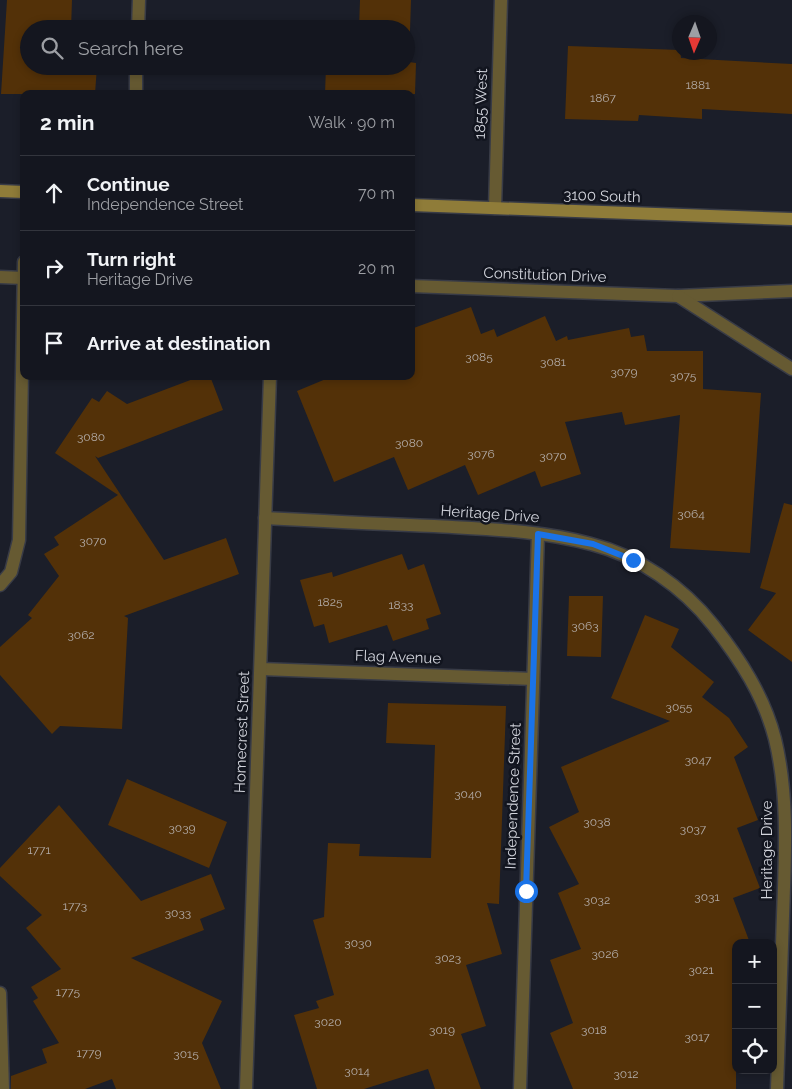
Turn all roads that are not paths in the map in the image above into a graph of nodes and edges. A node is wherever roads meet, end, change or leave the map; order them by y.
1 (139, 0) edge
2 (501, 0) edge
3 (138, 20) edge
4 (136, 75) edge
5 (136, 90) edge
6 (0, 191) edge
7 (20, 192) edge
8 (415, 206) edge
9 (494, 208) junction
10 (792, 219) edge
11 (0, 277) edge
12 (20, 278) edge
13 (415, 286) edge
14 (792, 291) edge
15 (678, 296) junction
16 (792, 369) edge
17 (21, 380) edge
18 (270, 380) edge
19 (266, 518) junction
20 (538, 534) junction
21 (0, 585) edge
22 (261, 669) junction
23 (533, 679) junction
24 (0, 992) edge
25 (3, 1089) edge
26 (246, 1089) edge
27 (520, 1089) edge
28 (777, 1089) edge

1 - 3 street
2 - 9 street, 1855 West
4 - 5 street
6 - 7 main road
8 - 9 main road, 3100 South
9 - 10 main road, 3100 South
11 - 12 street
13 - 15 street, Constitution Drive
14 - 15 street, Constitution Drive
15 - 16 street
17 - 21 street
18 - 19 street, Homecrest Street
19 - 20 street, Heritage Drive
19 - 22 street, Homecrest Street
20 - 23 street, Independence Street
20 - 28 street, Heritage Drive
22 - 23 street, Flag Avenue
22 - 26 street, Homecrest Street
23 - 27 street, Independence Street
24 - 25 street

